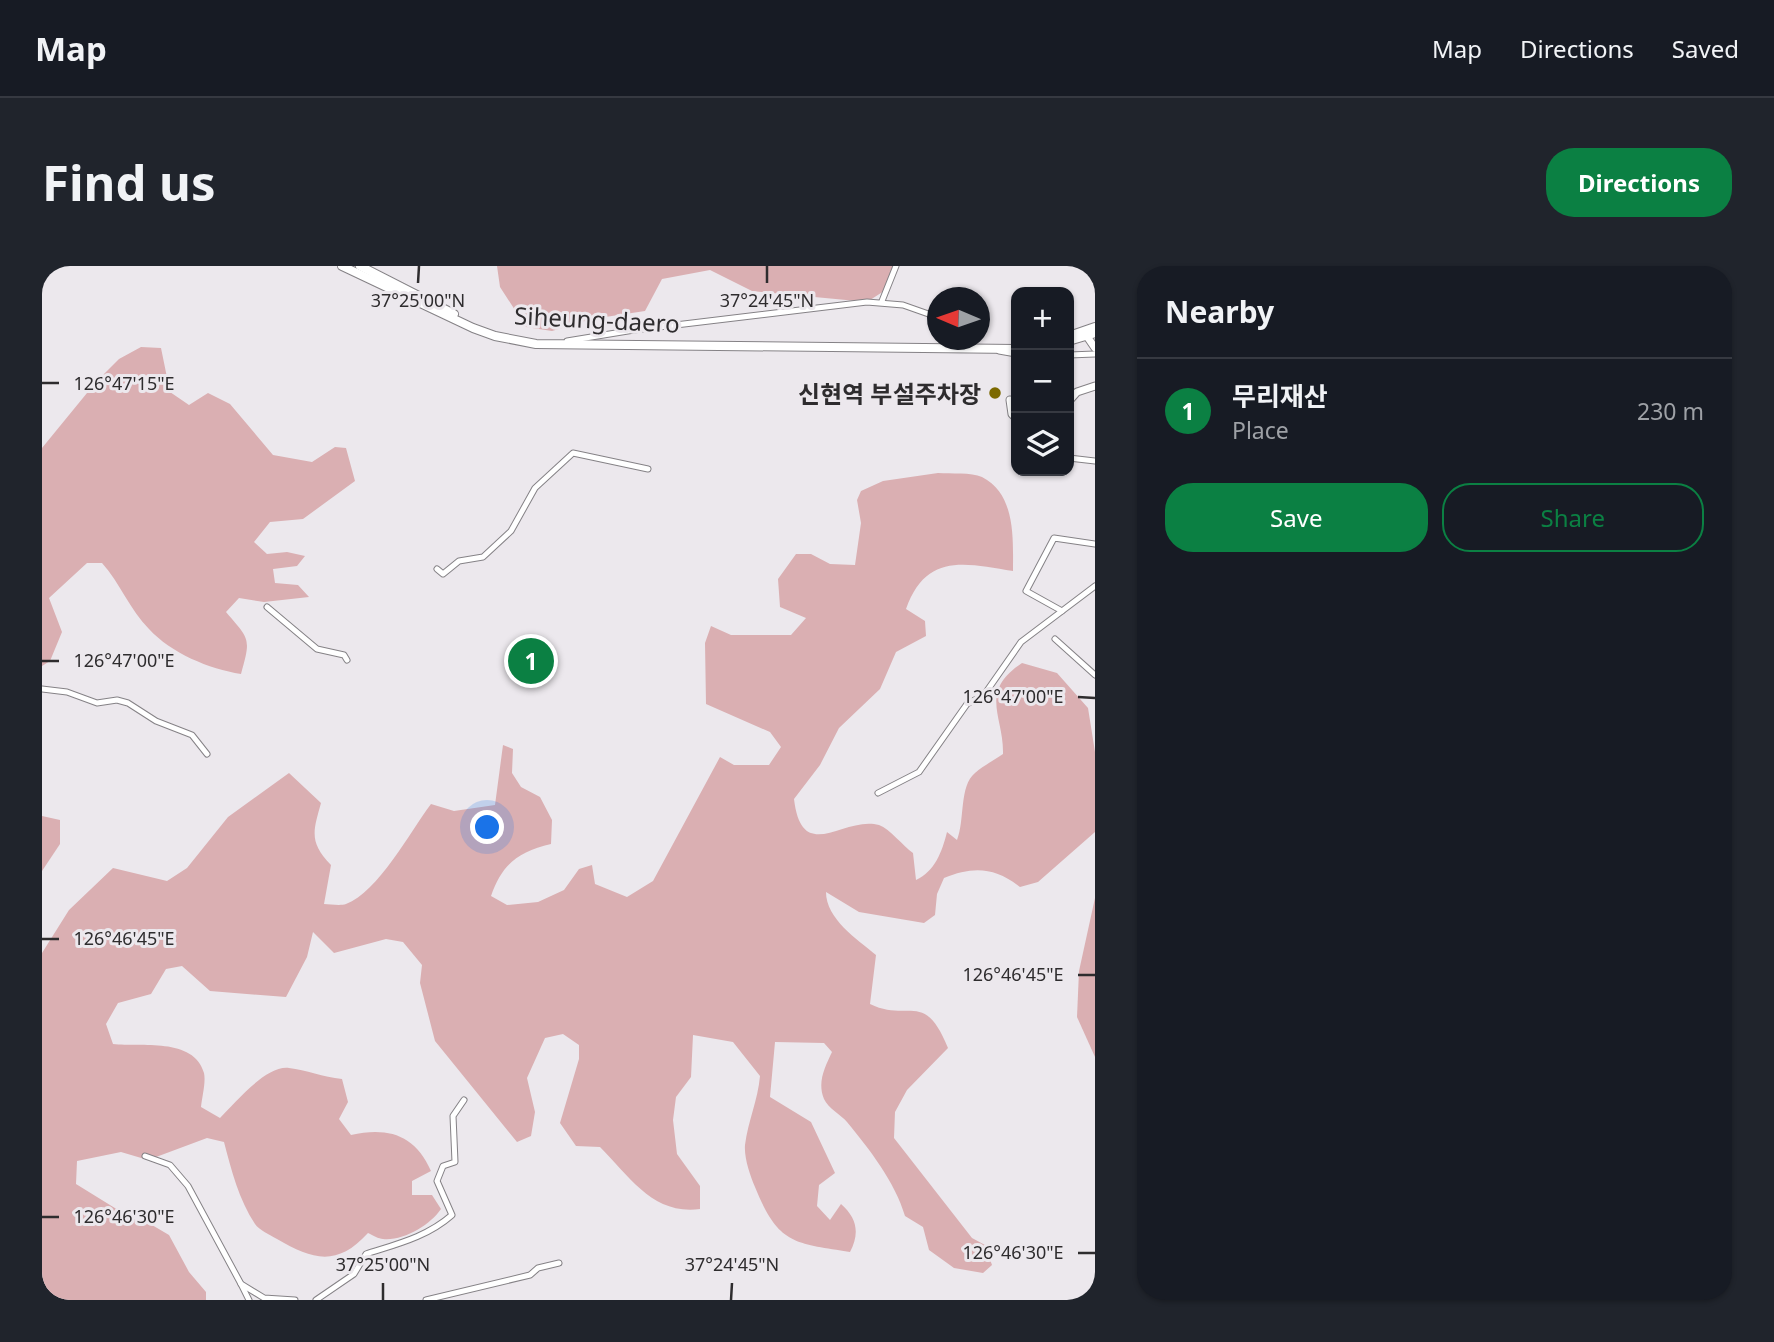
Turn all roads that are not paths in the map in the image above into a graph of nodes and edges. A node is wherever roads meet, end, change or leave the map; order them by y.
1 (342, 266) edge
2 (360, 266) edge
3 (896, 267) edge
4 (882, 301) junction
5 (927, 314) edge
6 (1095, 327) edge
7 (1095, 333) edge
8 (1085, 334) junction
9 (1074, 337) edge
10 (567, 341) junction
11 (927, 344) edge
12 (927, 344) edge
13 (990, 345) edge
14 (1011, 346) edge
15 (1011, 347) edge
16 (1095, 348) edge
17 (992, 349) joint
18 (1011, 353) edge
19 (1095, 354) edge
20 (1074, 355) edge
21 (1095, 386) edge
22 (1074, 396) edge
23 (1010, 400) dead end
24 (1012, 413) edge
25 (1074, 459) edge
26 (1095, 461) edge
27 (648, 469) dead end
28 (1095, 544) edge
29 (437, 569) dead end
30 (1095, 586) edge
31 (267, 607) dead end
32 (1062, 611) junction
33 (1055, 639) dead end
34 (347, 660) dead end
35 (1095, 675) edge
36 (42, 689) edge
37 (207, 754) dead end
38 (878, 793) dead end
39 (464, 1100) dead end
40 (145, 1156) dead end
41 (559, 1263) dead end
42 (241, 1284) junction
43 (249, 1300) edge
44 (295, 1300) edge
45 (316, 1300) edge
46 (426, 1300) edge

1 - 11 main road, Siheung-daero
2 - 10 main road, Siheung-daero
3 - 4 street
4 - 5 street
4 - 10 street
6 - 8 main road
7 - 8 main road
8 - 9 main road
8 - 16 street
10 - 12 main road, Siheung-daero
13 - 14 main road, Siheung-daero
15 - 17 main road, Siheung-daero
17 - 18 street
19 - 20 street
21 - 22 street
23 - 24 street
25 - 26 street
27 - 29 street
28 - 32 street
30 - 32 street
31 - 34 street
32 - 38 street
33 - 35 street
36 - 37 street
39 - 45 street
40 - 42 street
41 - 46 street
42 - 43 street
42 - 44 street

